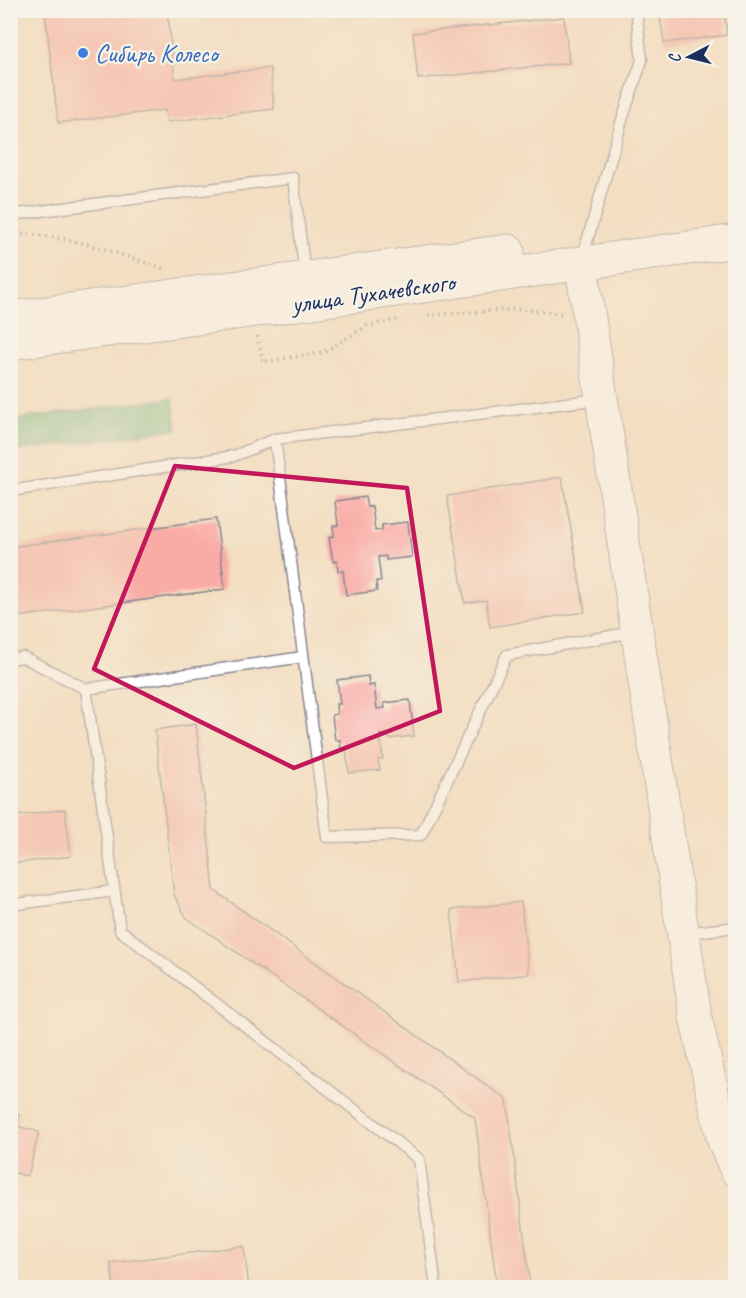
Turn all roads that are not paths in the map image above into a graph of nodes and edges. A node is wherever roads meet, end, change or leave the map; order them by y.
1 (636, 10) edge
2 (10, 215) edge
3 (735, 220) edge
4 (735, 241) edge
5 (584, 252) junction
6 (307, 291) junction
7 (10, 318) edge
8 (10, 343) edge
9 (601, 399) junction
10 (274, 439) junction
11 (10, 491) edge
12 (637, 631) junction
13 (303, 657) junction
14 (10, 658) edge
15 (86, 689) junction
16 (114, 891) junction
17 (10, 905) edge
18 (735, 927) edge
19 (683, 933) junction
20 (735, 1170) edge
21 (436, 1287) edge

1 - 5 lane
2 - 6 lane
3 - 5 main road, улица Тухачевского
4 - 5 main road, улица Тухачевского
5 - 6 main road, улица Тухачевского
5 - 9 street
6 - 7 main road, улица Тухачевского
6 - 8 main road, улица Тухачевского
9 - 10 lane
9 - 12 street
10 - 11 lane
10 - 13 lane
12 - 13 lane
12 - 19 street
13 - 15 lane
14 - 15 lane
15 - 16 lane
16 - 17 lane
16 - 21 lane
18 - 19 lane
19 - 20 street

